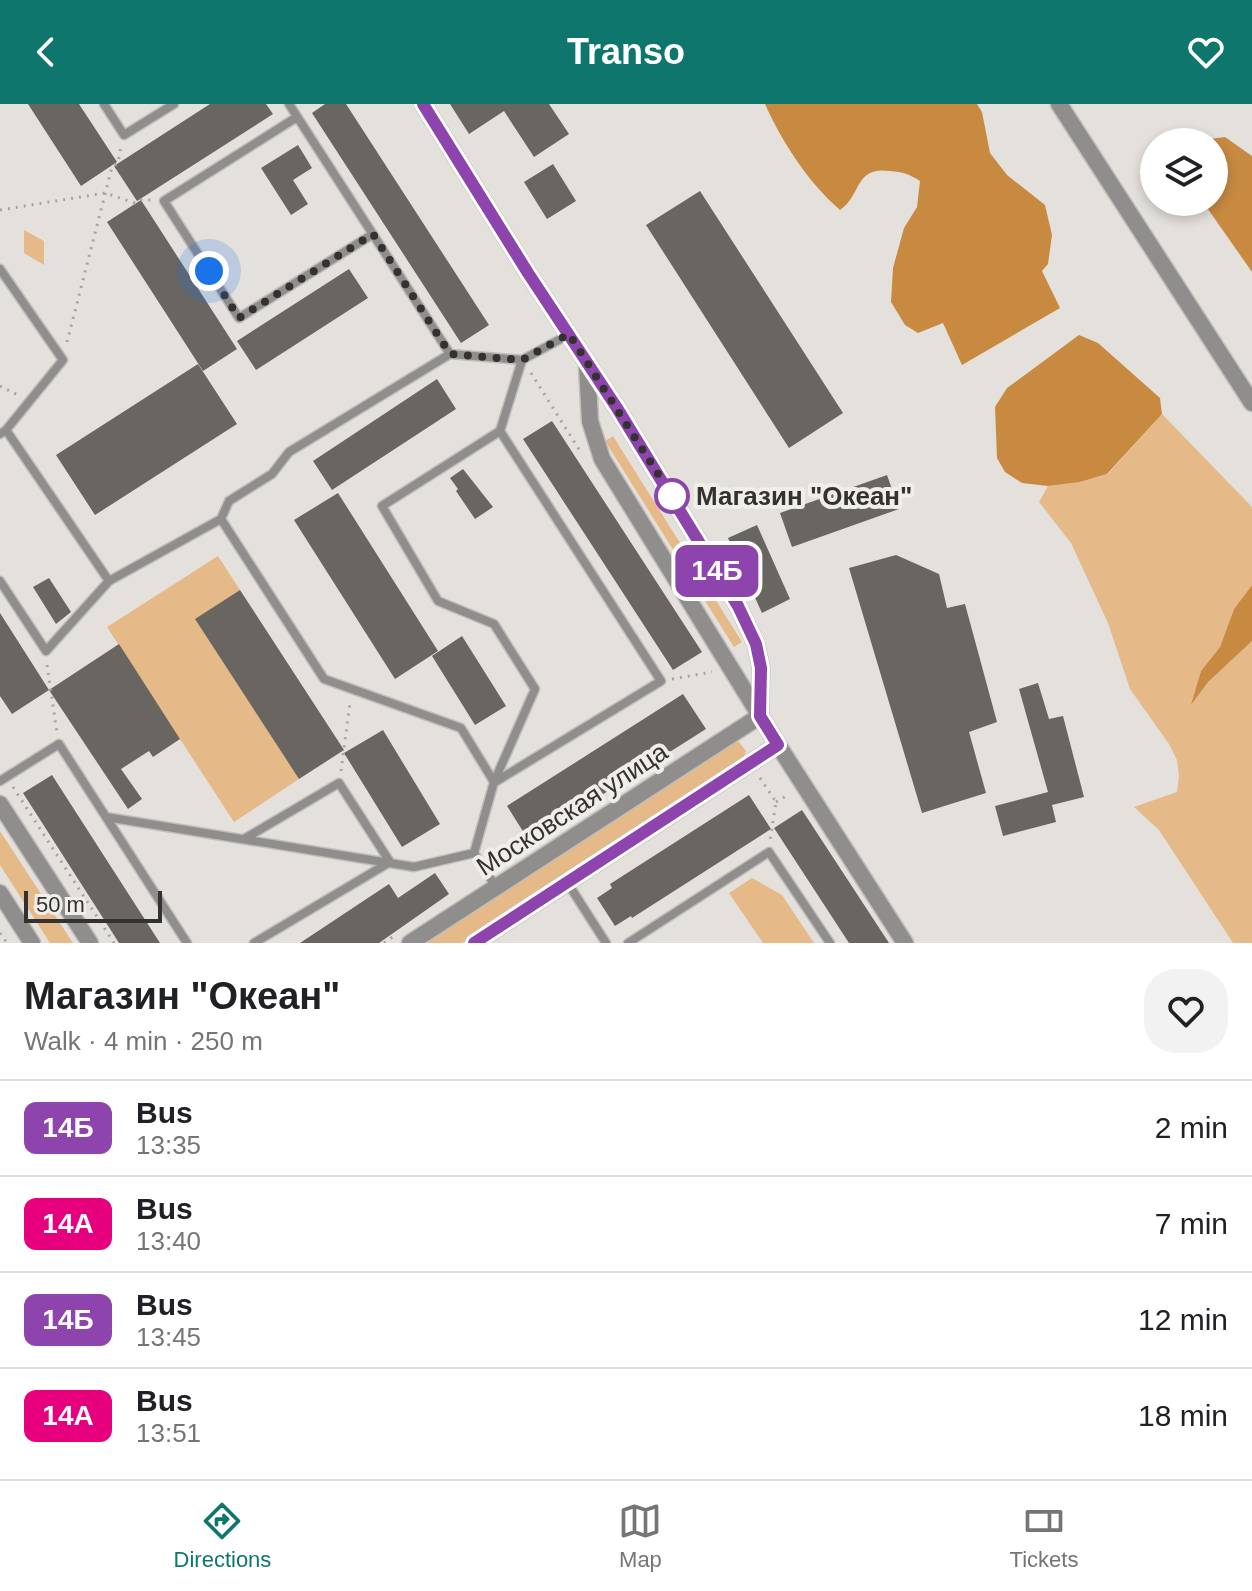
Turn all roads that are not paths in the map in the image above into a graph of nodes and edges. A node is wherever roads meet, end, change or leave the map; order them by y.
1 (104, 104) edge
2 (174, 104) edge
3 (289, 104) edge
4 (423, 104) edge
5 (1059, 104) edge
6 (297, 117) junction
7 (373, 234) junction
8 (0, 269) edge
9 (569, 334) junction
10 (450, 354) junction
11 (522, 360) junction
12 (587, 363) junction
13 (1252, 403) edge
14 (500, 431) junction
15 (3, 432) edge
16 (221, 519) junction
17 (0, 581) edge
18 (109, 581) junction
19 (760, 716) junction
20 (778, 745) junction
21 (3, 779) edge
22 (494, 782) junction
23 (0, 804) edge
24 (106, 817) junction
25 (244, 839) junction
26 (474, 853) junction
27 (390, 862) junction
28 (567, 882) junction
29 (496, 887) junction
30 (0, 893) edge
31 (402, 940) edge
32 (32, 943) edge
33 (90, 943) edge
34 (187, 943) edge
35 (254, 943) edge
36 (474, 943) edge
37 (606, 943) edge
38 (628, 943) edge
39 (830, 943) edge
40 (905, 943) edge

1 - 2 lane
3 - 6 lane
4 - 9 street
5 - 13 street
6 - 7 lane
6 - 7 lane
7 - 10 lane
8 - 15 lane
9 - 11 lane
9 - 12 street
10 - 11 lane
10 - 16 lane
11 - 14 lane
12 - 19 street
12 - 19 street
14 - 22 lane
14 - 22 lane
15 - 18 lane
16 - 18 lane
16 - 22 lane
17 - 18 lane
19 - 20 street
19 - 29 street, Московская улица
20 - 28 street
20 - 40 street
21 - 24 lane
22 - 26 lane
23 - 33 street
24 - 25 lane
24 - 34 lane
25 - 27 lane
25 - 27 lane
26 - 27 lane
26 - 29 lane
27 - 35 lane
28 - 36 street
28 - 37 lane
29 - 31 street, Московская улица
30 - 32 street
38 - 39 lane

